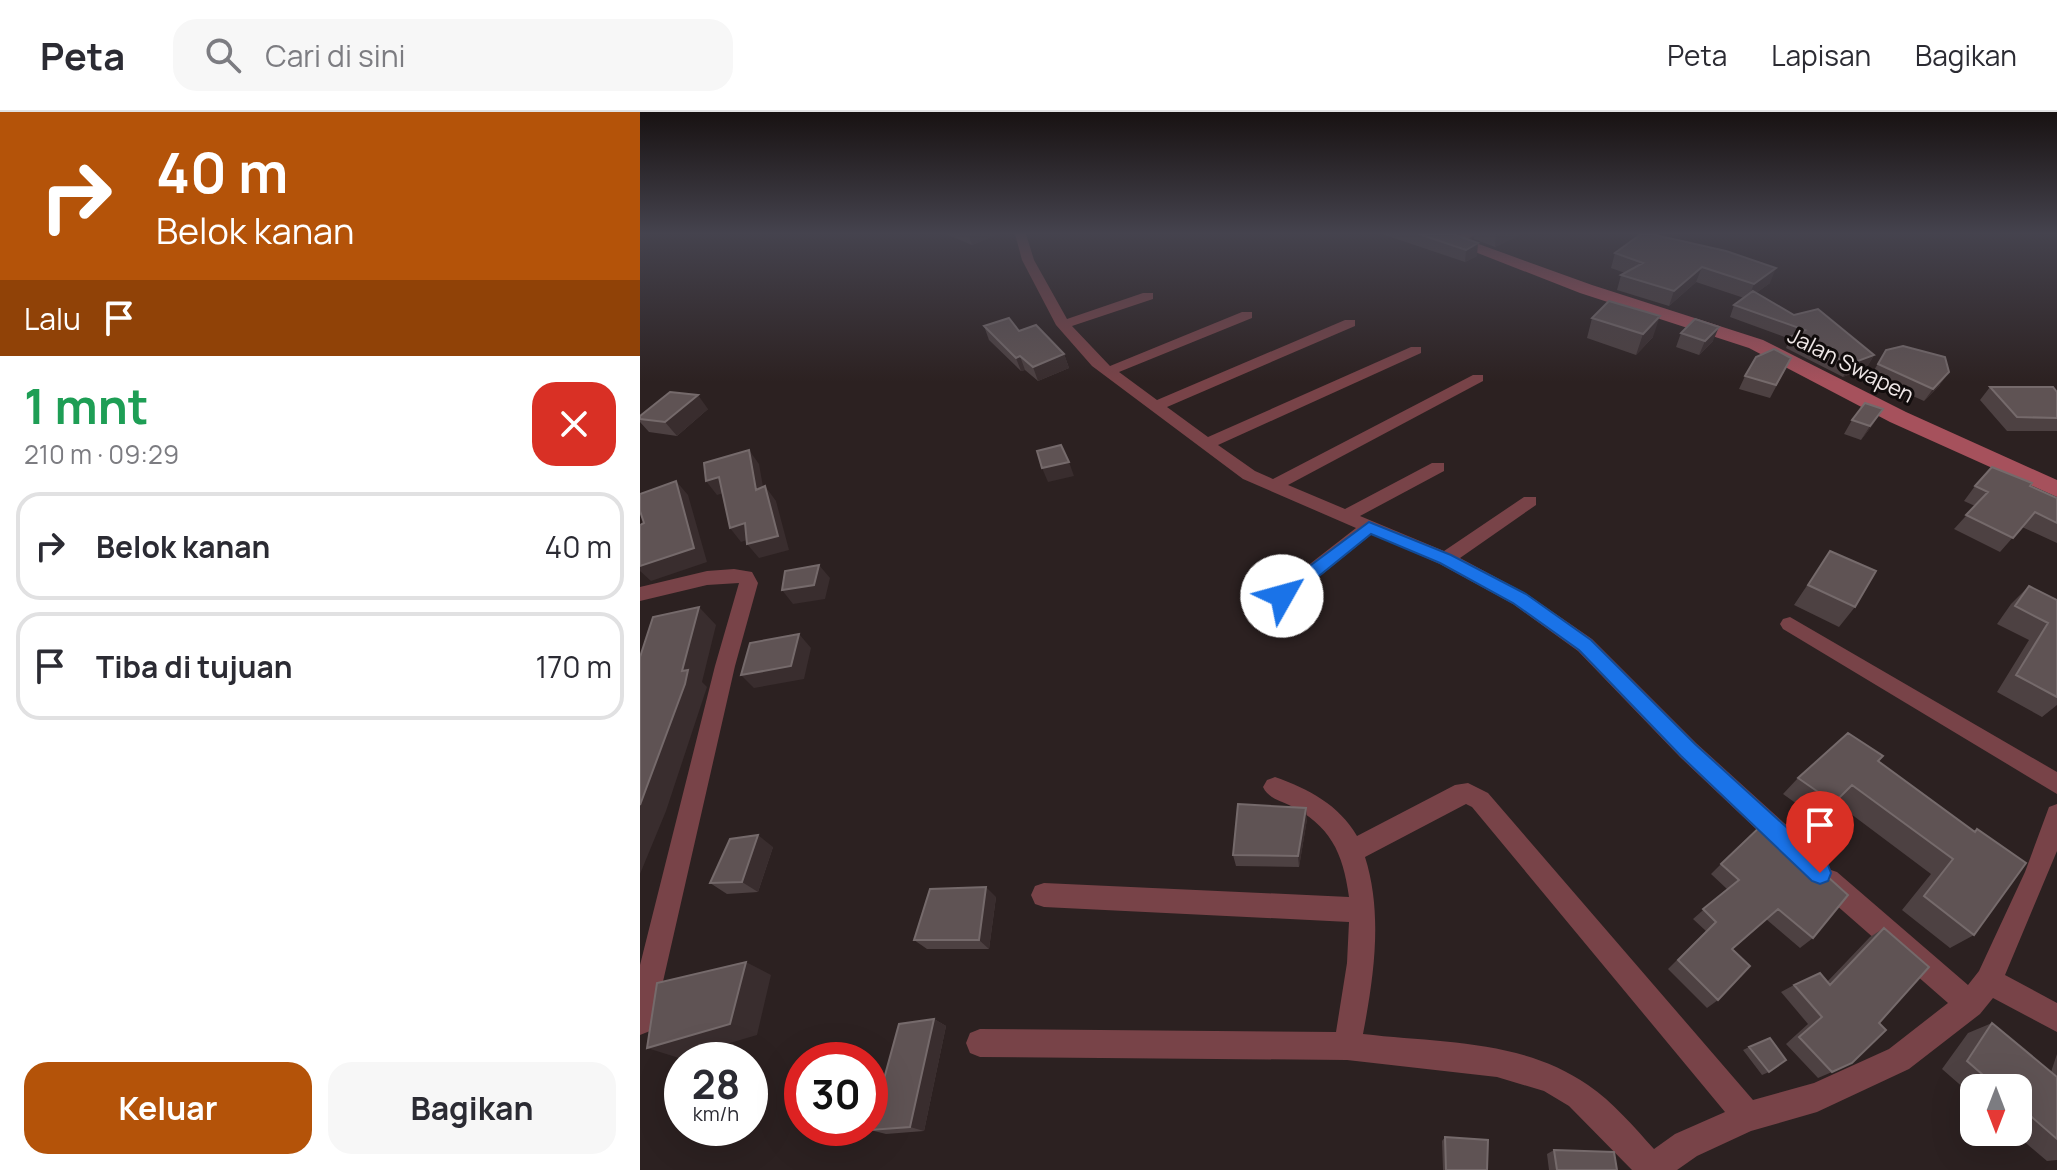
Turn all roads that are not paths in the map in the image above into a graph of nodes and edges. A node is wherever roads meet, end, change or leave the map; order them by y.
1 (1041, 283) edge
2 (1572, 283) edge
3 (1148, 296) dead end
4 (1247, 315) dead end
5 (1350, 323) dead end
6 (1063, 325) junction
7 (1416, 350) dead end
8 (1109, 371) junction
9 (1478, 378) dead end
10 (1156, 406) junction
11 (1206, 444) junction
12 (1438, 467) dead end
13 (1271, 487) junction
14 (2057, 489) edge
15 (1530, 501) dead end
16 (1344, 517) junction
17 (1369, 527) junction
18 (1446, 559) junction
19 (640, 594) edge
20 (1282, 596) dead end
21 (1790, 624) dead end
22 (2057, 784) edge
23 (1275, 787) dead end
24 (2057, 815) edge
25 (1351, 852) junction
26 (1044, 895) dead end
27 (1360, 910) junction
28 (1989, 981) junction
29 (1970, 1004) junction
30 (2057, 1018) edge
31 (640, 1021) edge
32 (980, 1043) dead end
33 (1347, 1046) junction
34 (1748, 1117) junction
35 (1653, 1169) edge

1 - 6 street
2 - 14 main road, Jalan Swapen
3 - 6 street
4 - 8 street
5 - 10 street
6 - 8 street
7 - 11 street
8 - 10 street
9 - 13 street
10 - 11 street
11 - 13 street
12 - 16 street
13 - 16 street
15 - 18 street
16 - 17 street
17 - 18 street
17 - 20 street
18 - 29 street
19 - 31 street
21 - 22 street
23 - 25 street
24 - 28 street
25 - 27 street
25 - 34 street
26 - 27 street
27 - 33 street
28 - 29 street
28 - 30 street
29 - 34 street
32 - 33 street
33 - 35 street
34 - 35 street

